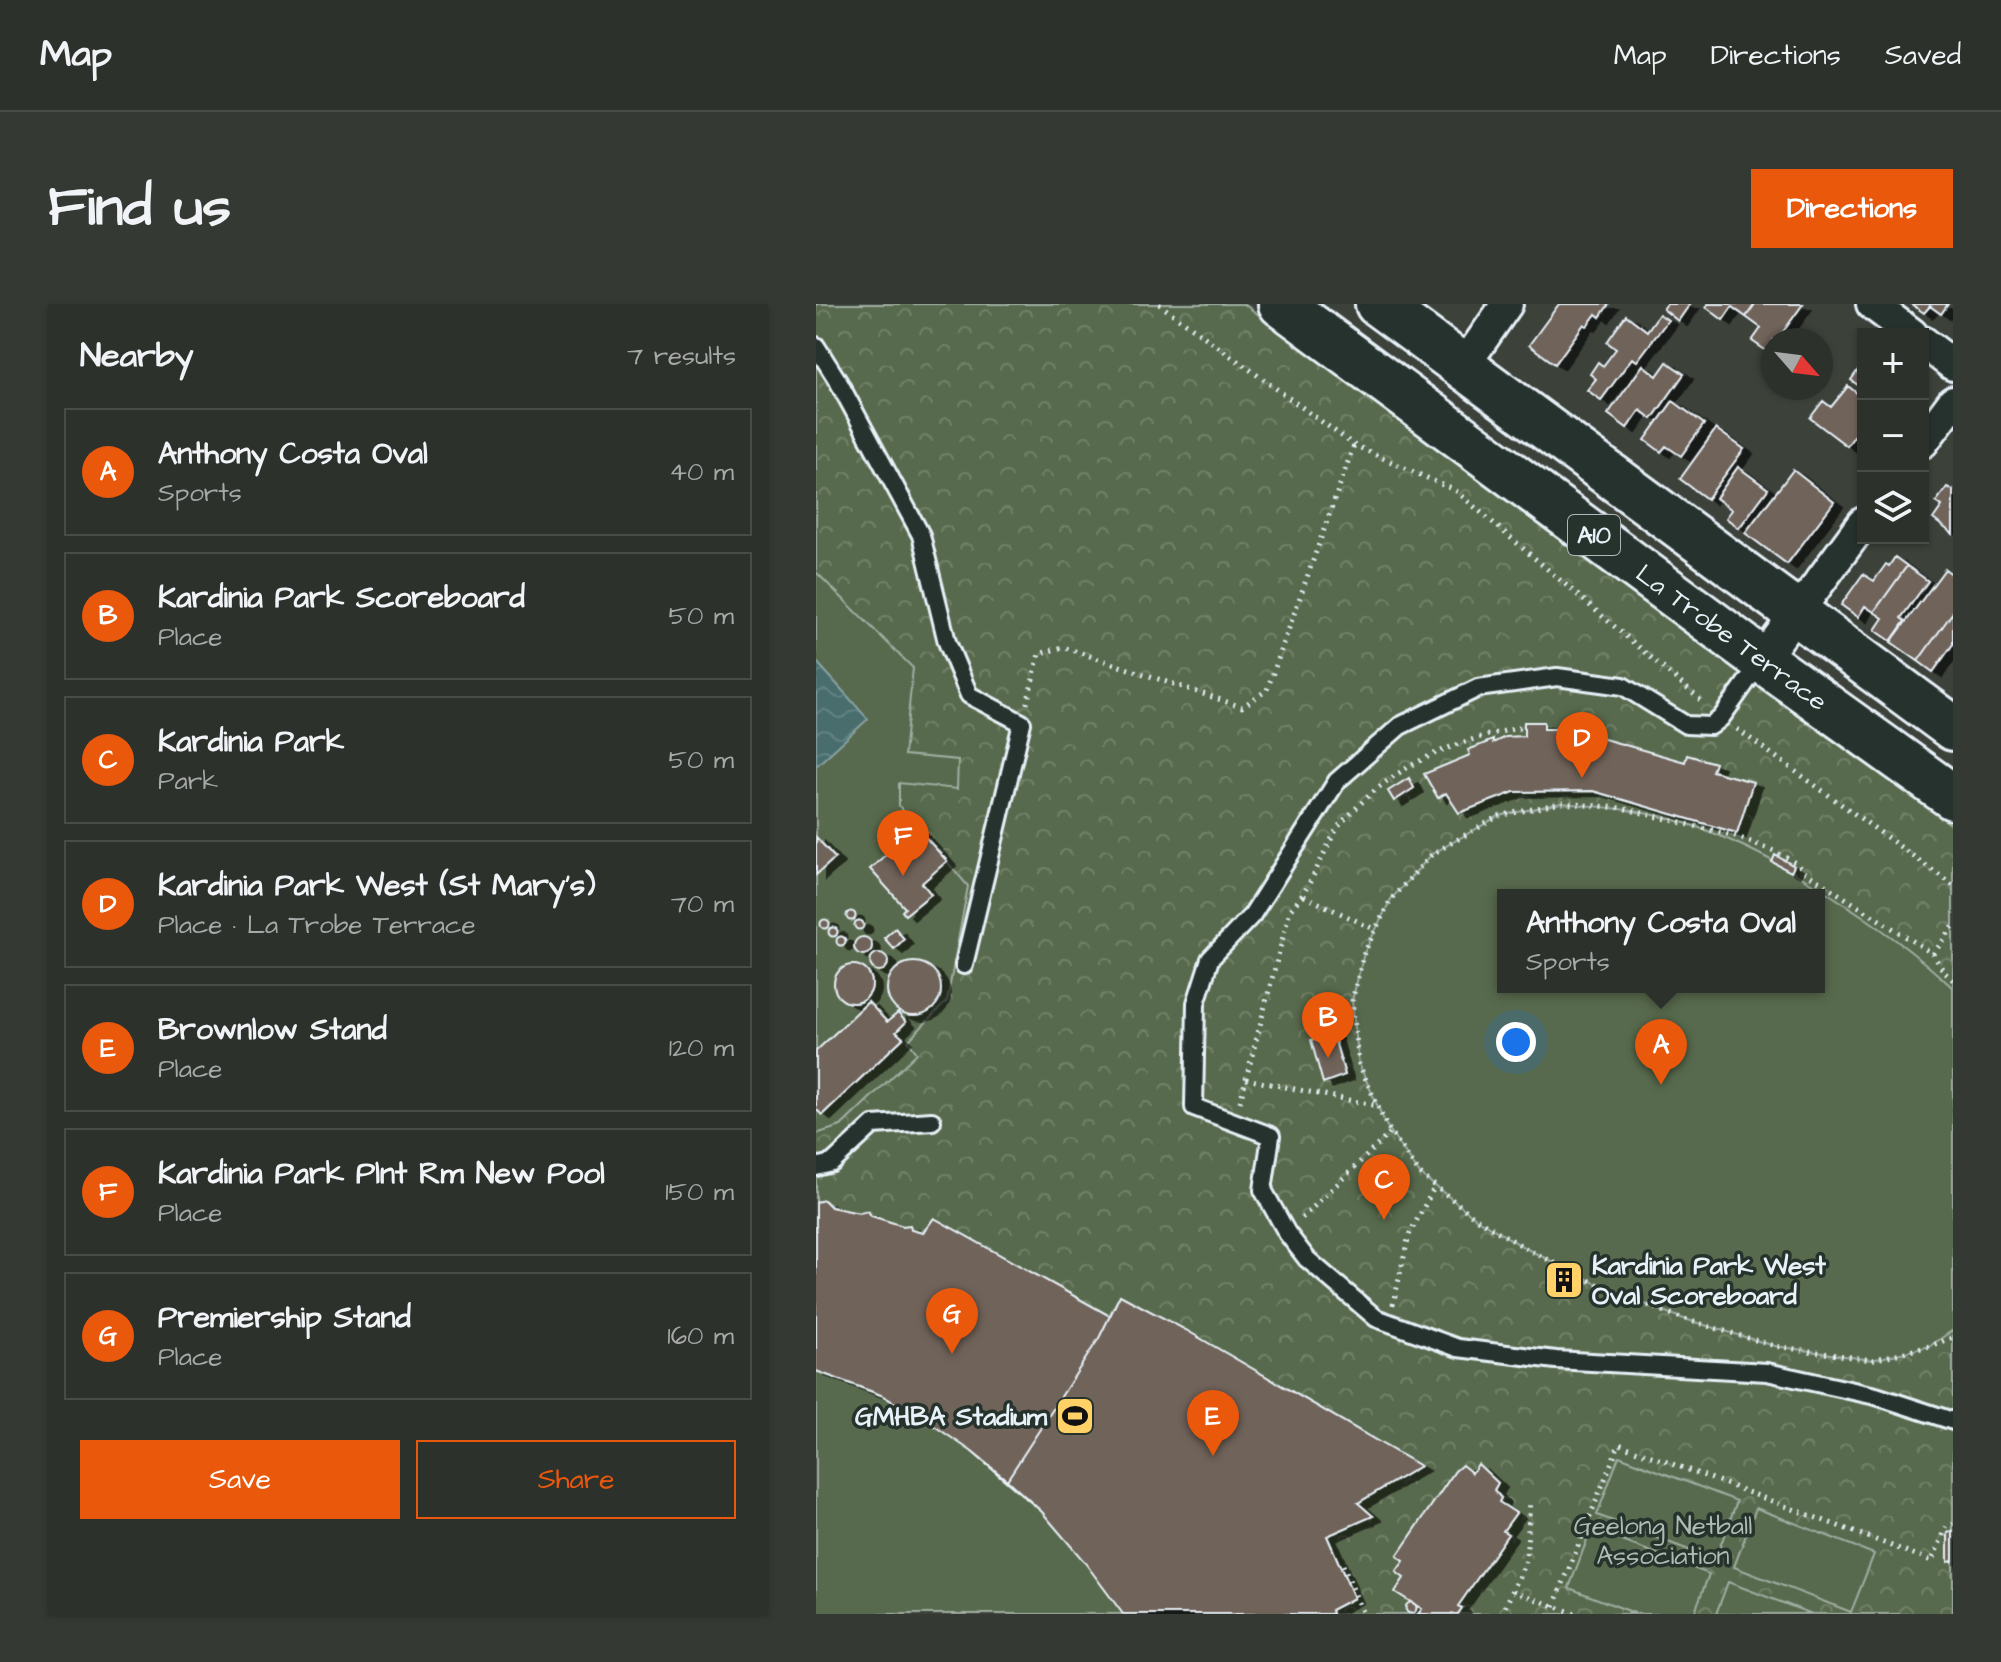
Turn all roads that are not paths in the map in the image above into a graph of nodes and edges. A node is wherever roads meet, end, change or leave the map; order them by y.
1 (1281, 304) edge
2 (1378, 304) edge
3 (1507, 304) edge
4 (1872, 304) edge
5 (1904, 328) edge
6 (816, 346) edge
7 (1929, 347) edge
8 (1953, 365) edge
9 (1463, 367) junction
10 (1953, 402) edge
11 (1929, 434) edge
12 (1857, 531) edge
13 (1797, 612) junction
14 (1762, 660) junction
15 (1953, 728) edge
16 (1953, 797) edge
17 (964, 965) dead end
18 (932, 1121) dead end
19 (816, 1167) edge
20 (1953, 1421) edge

1 - 14 highway, La Trobe Terrace / A10
2 - 9 highway, A10
3 - 9 street
4 - 5 street
6 - 17 lane
7 - 8 street
9 - 13 highway, A10
10 - 11 street
12 - 13 street
13 - 14 street
13 - 15 highway, A10
14 - 16 highway, La Trobe Terrace / A10
14 - 20 lane
18 - 19 lane

